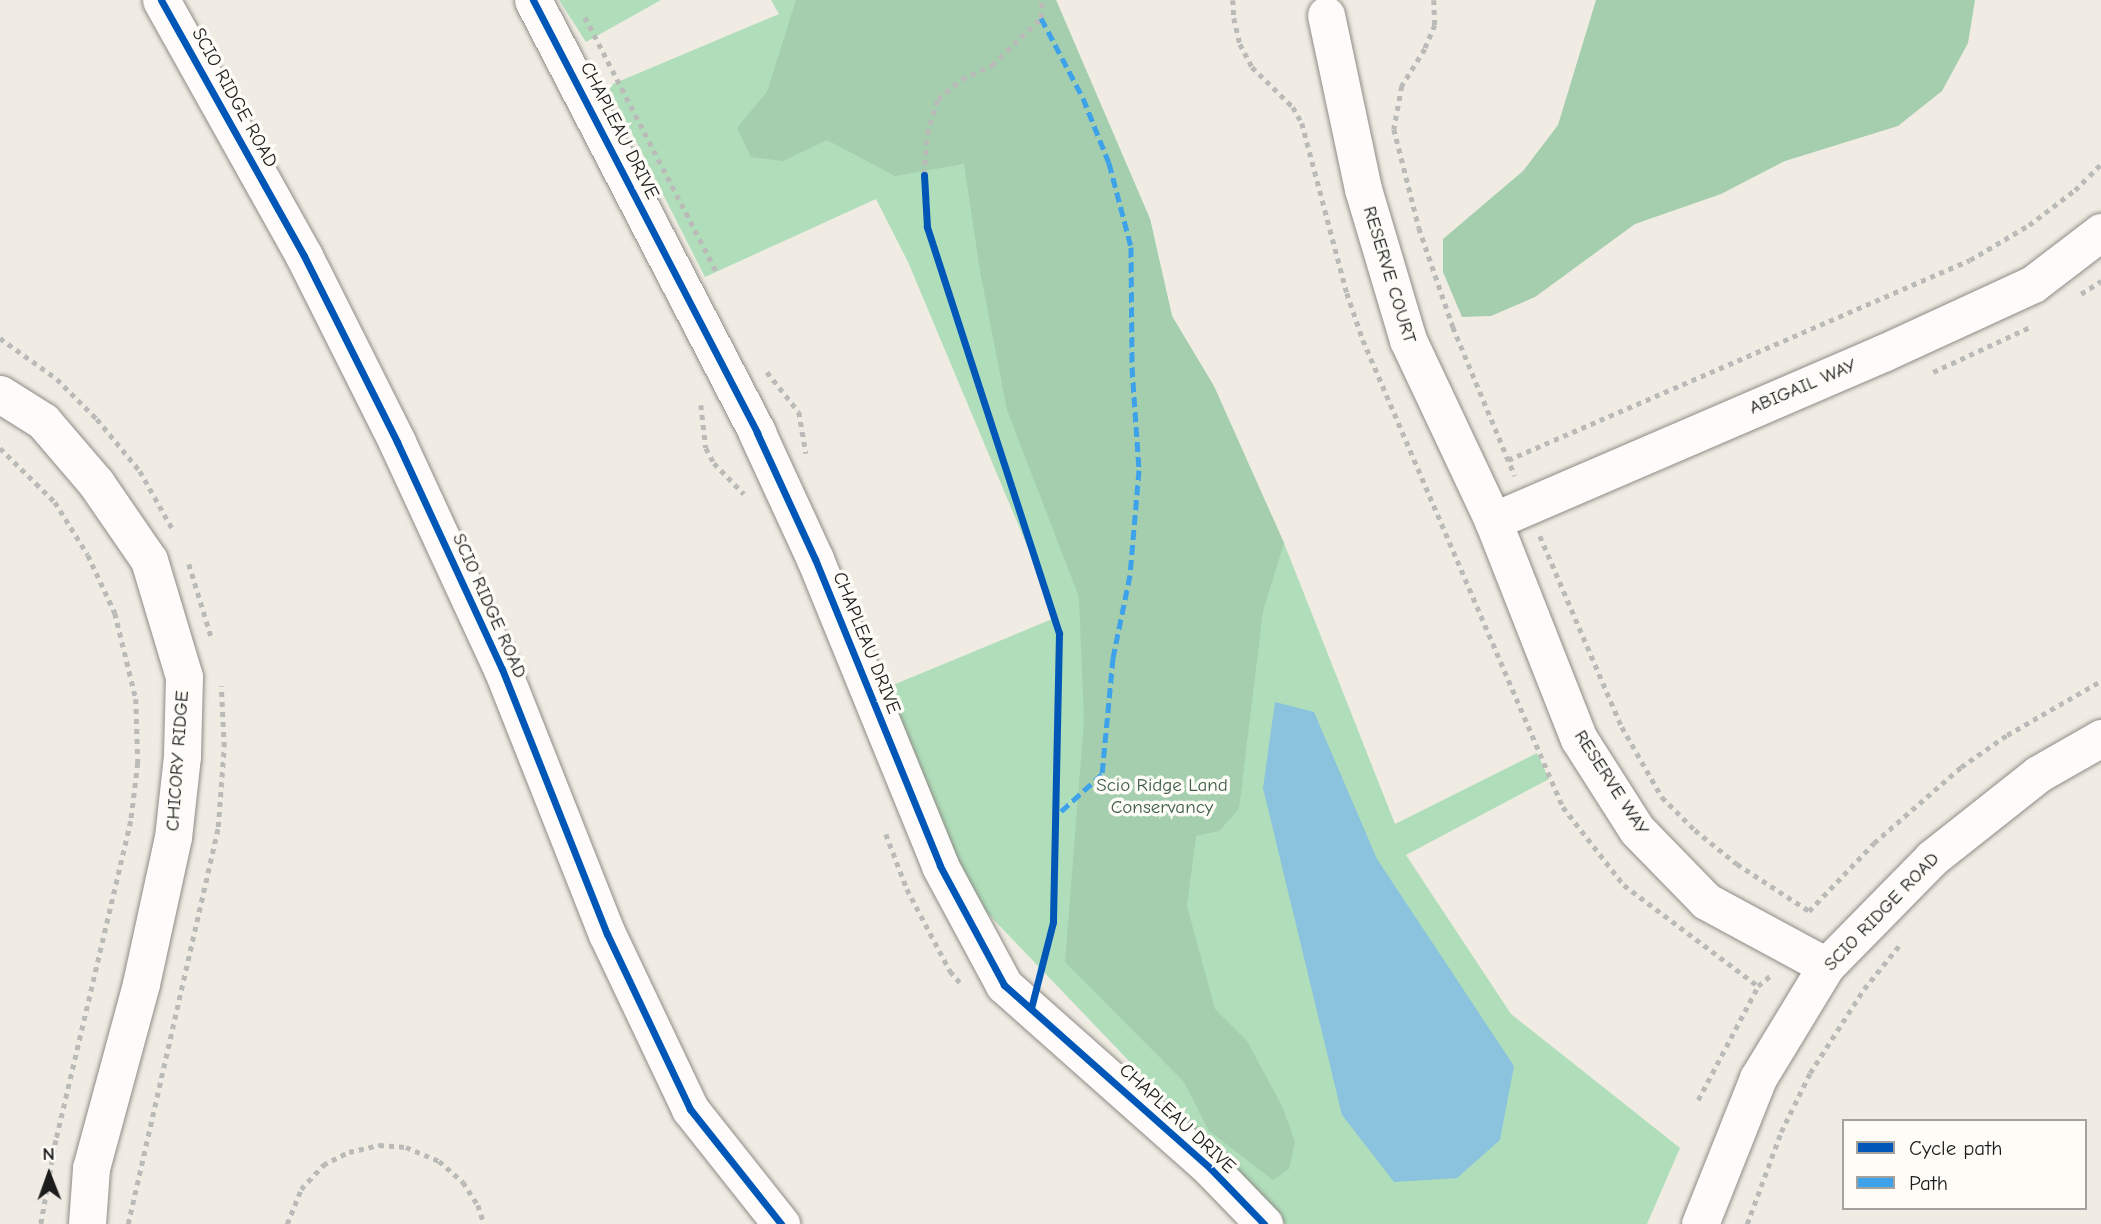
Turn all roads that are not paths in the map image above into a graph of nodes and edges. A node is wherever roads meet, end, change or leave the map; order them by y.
1 (161, 0) edge
2 (533, 0) edge
3 (1326, 15) dead end
4 (2101, 232) edge
5 (0, 394) edge
6 (1493, 521) junction
7 (2101, 738) edge
8 (1826, 966) junction
9 (87, 1224) edge
10 (781, 1224) edge
11 (1264, 1224) edge
12 (1700, 1224) edge

1 - 10 street, SCIO RIDGE ROAD
2 - 11 street, CHAPLEAU DRIVE
3 - 6 street, RESERVE COURT
4 - 6 street, ABIGAIL WAY
5 - 9 street, CHICORY RIDGE
6 - 8 street, RESERVE WAY
7 - 8 street, SCIO RIDGE ROAD
8 - 12 street, SCIO RIDGE ROAD

